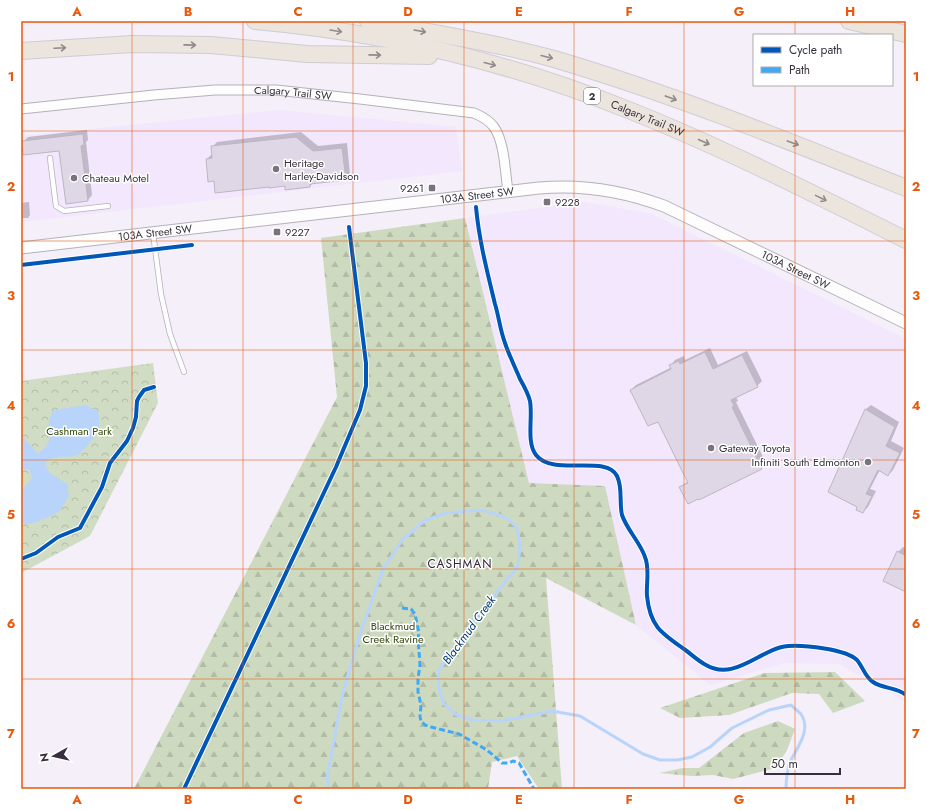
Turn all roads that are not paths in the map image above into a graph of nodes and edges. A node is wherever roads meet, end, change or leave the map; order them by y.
1 (256, 21) edge
2 (368, 21) edge
3 (849, 21) edge
4 (906, 34) edge
5 (21, 51) edge
6 (462, 57) junction
7 (21, 109) edge
8 (50, 158) dead end
9 (906, 188) edge
10 (508, 191) junction
11 (108, 206) dead end
12 (153, 233) junction
13 (906, 240) edge
14 (21, 248) edge
15 (906, 323) edge
16 (184, 372) dead end

1 -> 6 highway, Calgary Trail SW / 2
2 -> 9 highway
3 - 4 highway
5 -> 6 highway
6 -> 13 highway, Calgary Trail SW / 2
7 - 10 street, Calgary Trail SW
8 - 11 lane
10 - 12 street, 103A Street SW
10 - 15 street, 103A Street SW
12 - 14 street, 103A Street SW
12 - 16 lane

